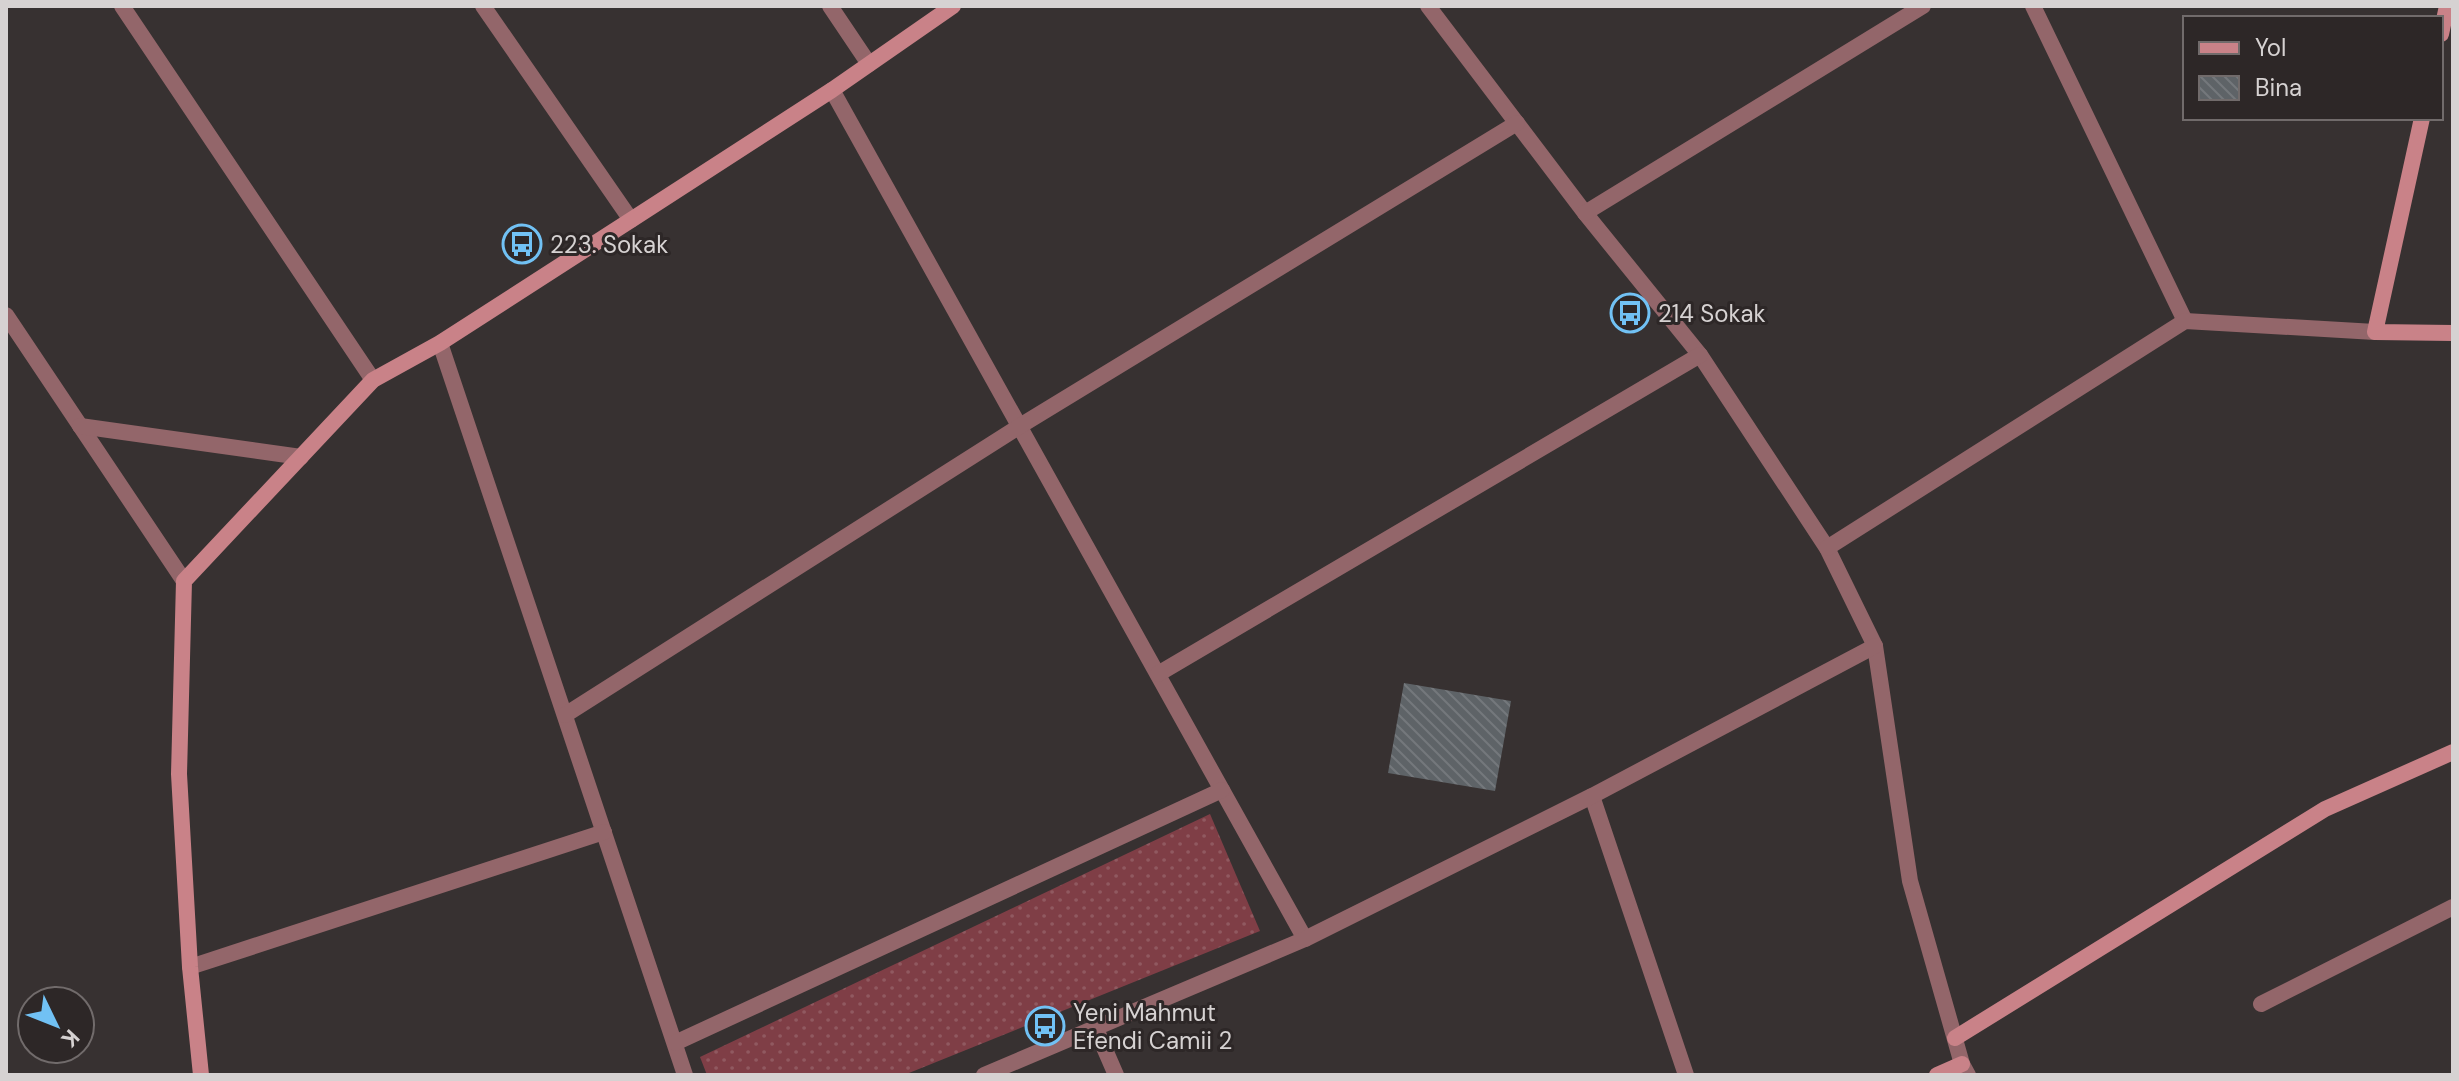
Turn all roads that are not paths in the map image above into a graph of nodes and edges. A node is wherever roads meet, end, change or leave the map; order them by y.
1 (122, 6) edge
2 (483, 6) edge
3 (830, 6) edge
4 (953, 6) edge
5 (1428, 6) edge
6 (1923, 6) edge
7 (2033, 6) edge
8 (869, 64) junction
9 (832, 90) junction
10 (2422, 120) edge
11 (1517, 123) junction
12 (1585, 213) junction
13 (631, 220) junction
14 (6, 315) edge
15 (2185, 321) junction
16 (2375, 332) junction
17 (2453, 333) edge
18 (440, 343) junction
19 (1700, 355) junction
20 (373, 380) junction
21 (80, 426) junction
22 (1020, 426) junction
23 (301, 457) junction
24 (1827, 548) junction
25 (184, 581) junction
26 (1875, 646) junction
27 (1158, 674) junction
28 (565, 715) junction
29 (2453, 752) edge
30 (1222, 790) junction
31 (1592, 796) junction
32 (604, 832) junction
33 (2453, 907) edge
34 (1305, 939) junction
35 (190, 967) junction
36 (2261, 1004) dead end
37 (1096, 1029) junction
38 (1955, 1038) junction
39 (675, 1043) junction
40 (1965, 1070) edge
41 (201, 1075) edge
42 (685, 1075) edge
43 (984, 1075) edge
44 (1116, 1075) edge
45 (1686, 1075) edge
46 (1937, 1075) edge

1 - 20 street
2 - 13 street
3 - 8 street
4 - 8 street
5 - 11 street
6 - 12 street
7 - 15 street
8 - 9 street
9 - 13 street
9 - 22 street
10 - 16 street
11 - 12 street
11 - 22 street
12 - 19 street
13 - 18 street
14 - 21 street
15 - 16 street
15 - 24 street
16 - 17 street
18 - 20 street
18 - 28 street
19 - 24 street
19 - 27 street
20 - 23 street
21 - 23 street
21 - 25 street
22 - 27 street
22 - 28 street
23 - 25 street
24 - 26 street
25 - 35 street
26 - 31 street
26 - 38 street
27 - 30 street
28 - 32 street
29 - 38 street
30 - 34 street
30 - 39 street
31 - 34 street
31 - 45 street
32 - 35 street
32 - 39 street
33 - 36 street
34 - 37 street
35 - 41 street
37 - 43 street
37 - 44 street
38 - 40 street
39 - 42 street
40 - 46 street

